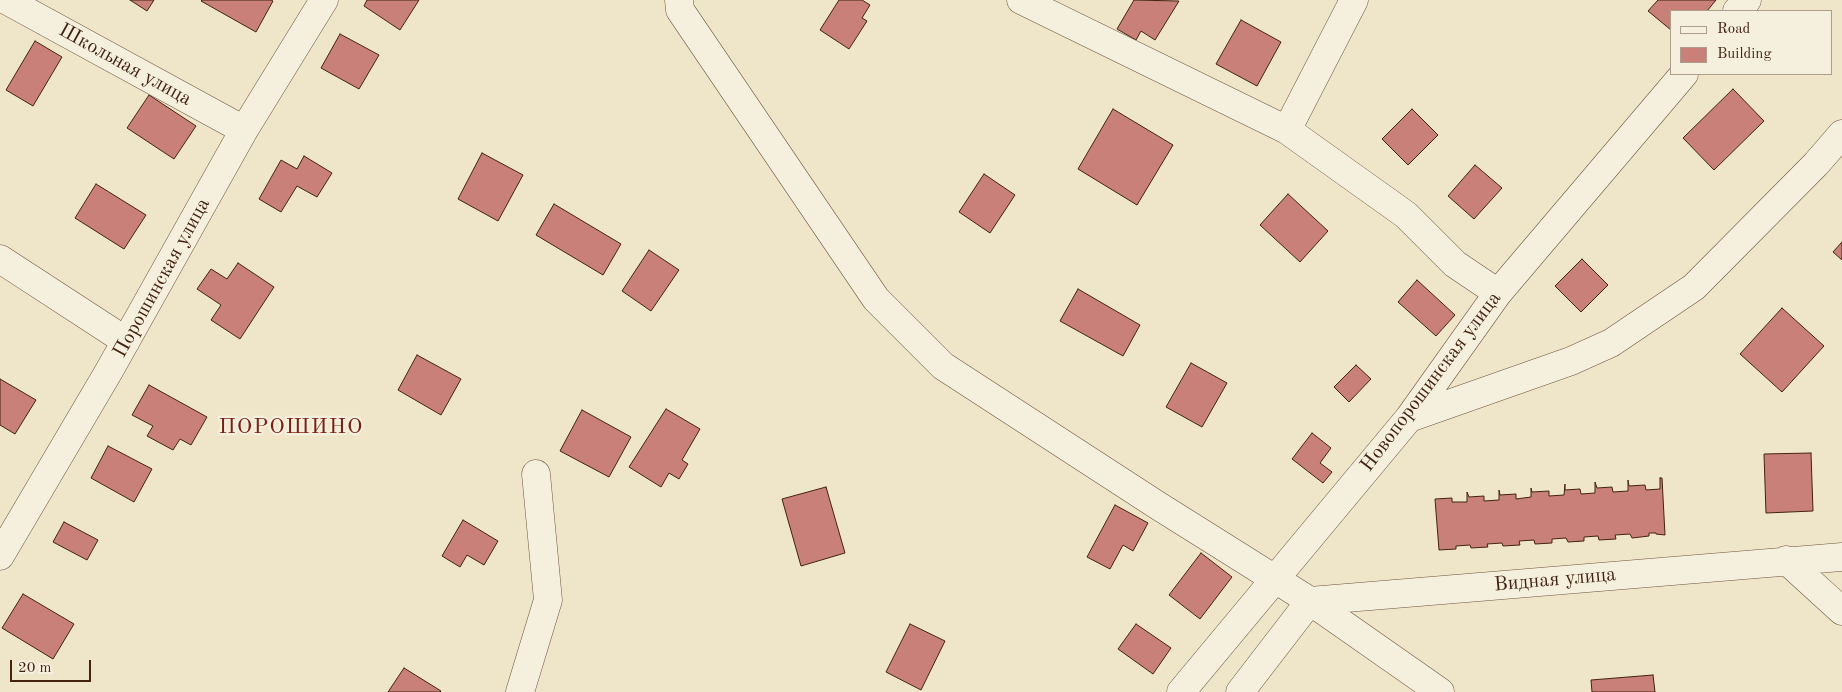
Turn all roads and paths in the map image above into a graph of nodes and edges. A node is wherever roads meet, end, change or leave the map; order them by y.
1 (6, 0) edge
2 (324, 0) edge
3 (679, 0) edge
4 (1020, 0) edge
5 (1354, 0) edge
6 (1747, 0) edge
7 (1738, 10) edge
8 (1683, 75) edge
9 (244, 130) junction
10 (1287, 130) junction
11 (1842, 134) edge
12 (0, 259) edge
13 (1498, 293) junction
14 (126, 341) junction
15 (1409, 418) junction
16 (536, 474) dead end
17 (0, 556) edge
18 (1842, 557) edge
19 (1786, 560) junction
20 (1274, 579) junction
21 (1310, 601) junction
22 (1842, 611) edge
23 (520, 692) edge
24 (1181, 692) edge
25 (1240, 692) edge
26 (1440, 692) edge

1 - 9 street, Школьная улица
2 - 9 street, Порошинская улица
3 - 20 street
4 - 10 street
5 - 10 street
6 - 7 street
8 - 13 street, Новопорошинская улица
9 - 14 street, Порошинская улица
10 - 13 street
11 - 15 street
12 - 14 street
13 - 15 street, Новопорошинская улица
14 - 17 street, Порошинская улица
15 - 20 street, Новопорошинская улица
16 - 23 street
18 - 19 street, Видная улица
19 - 21 street, Видная улица
19 - 22 street
20 - 21 street
20 - 24 street, Новопорошинская улица
21 - 25 street
21 - 26 street

